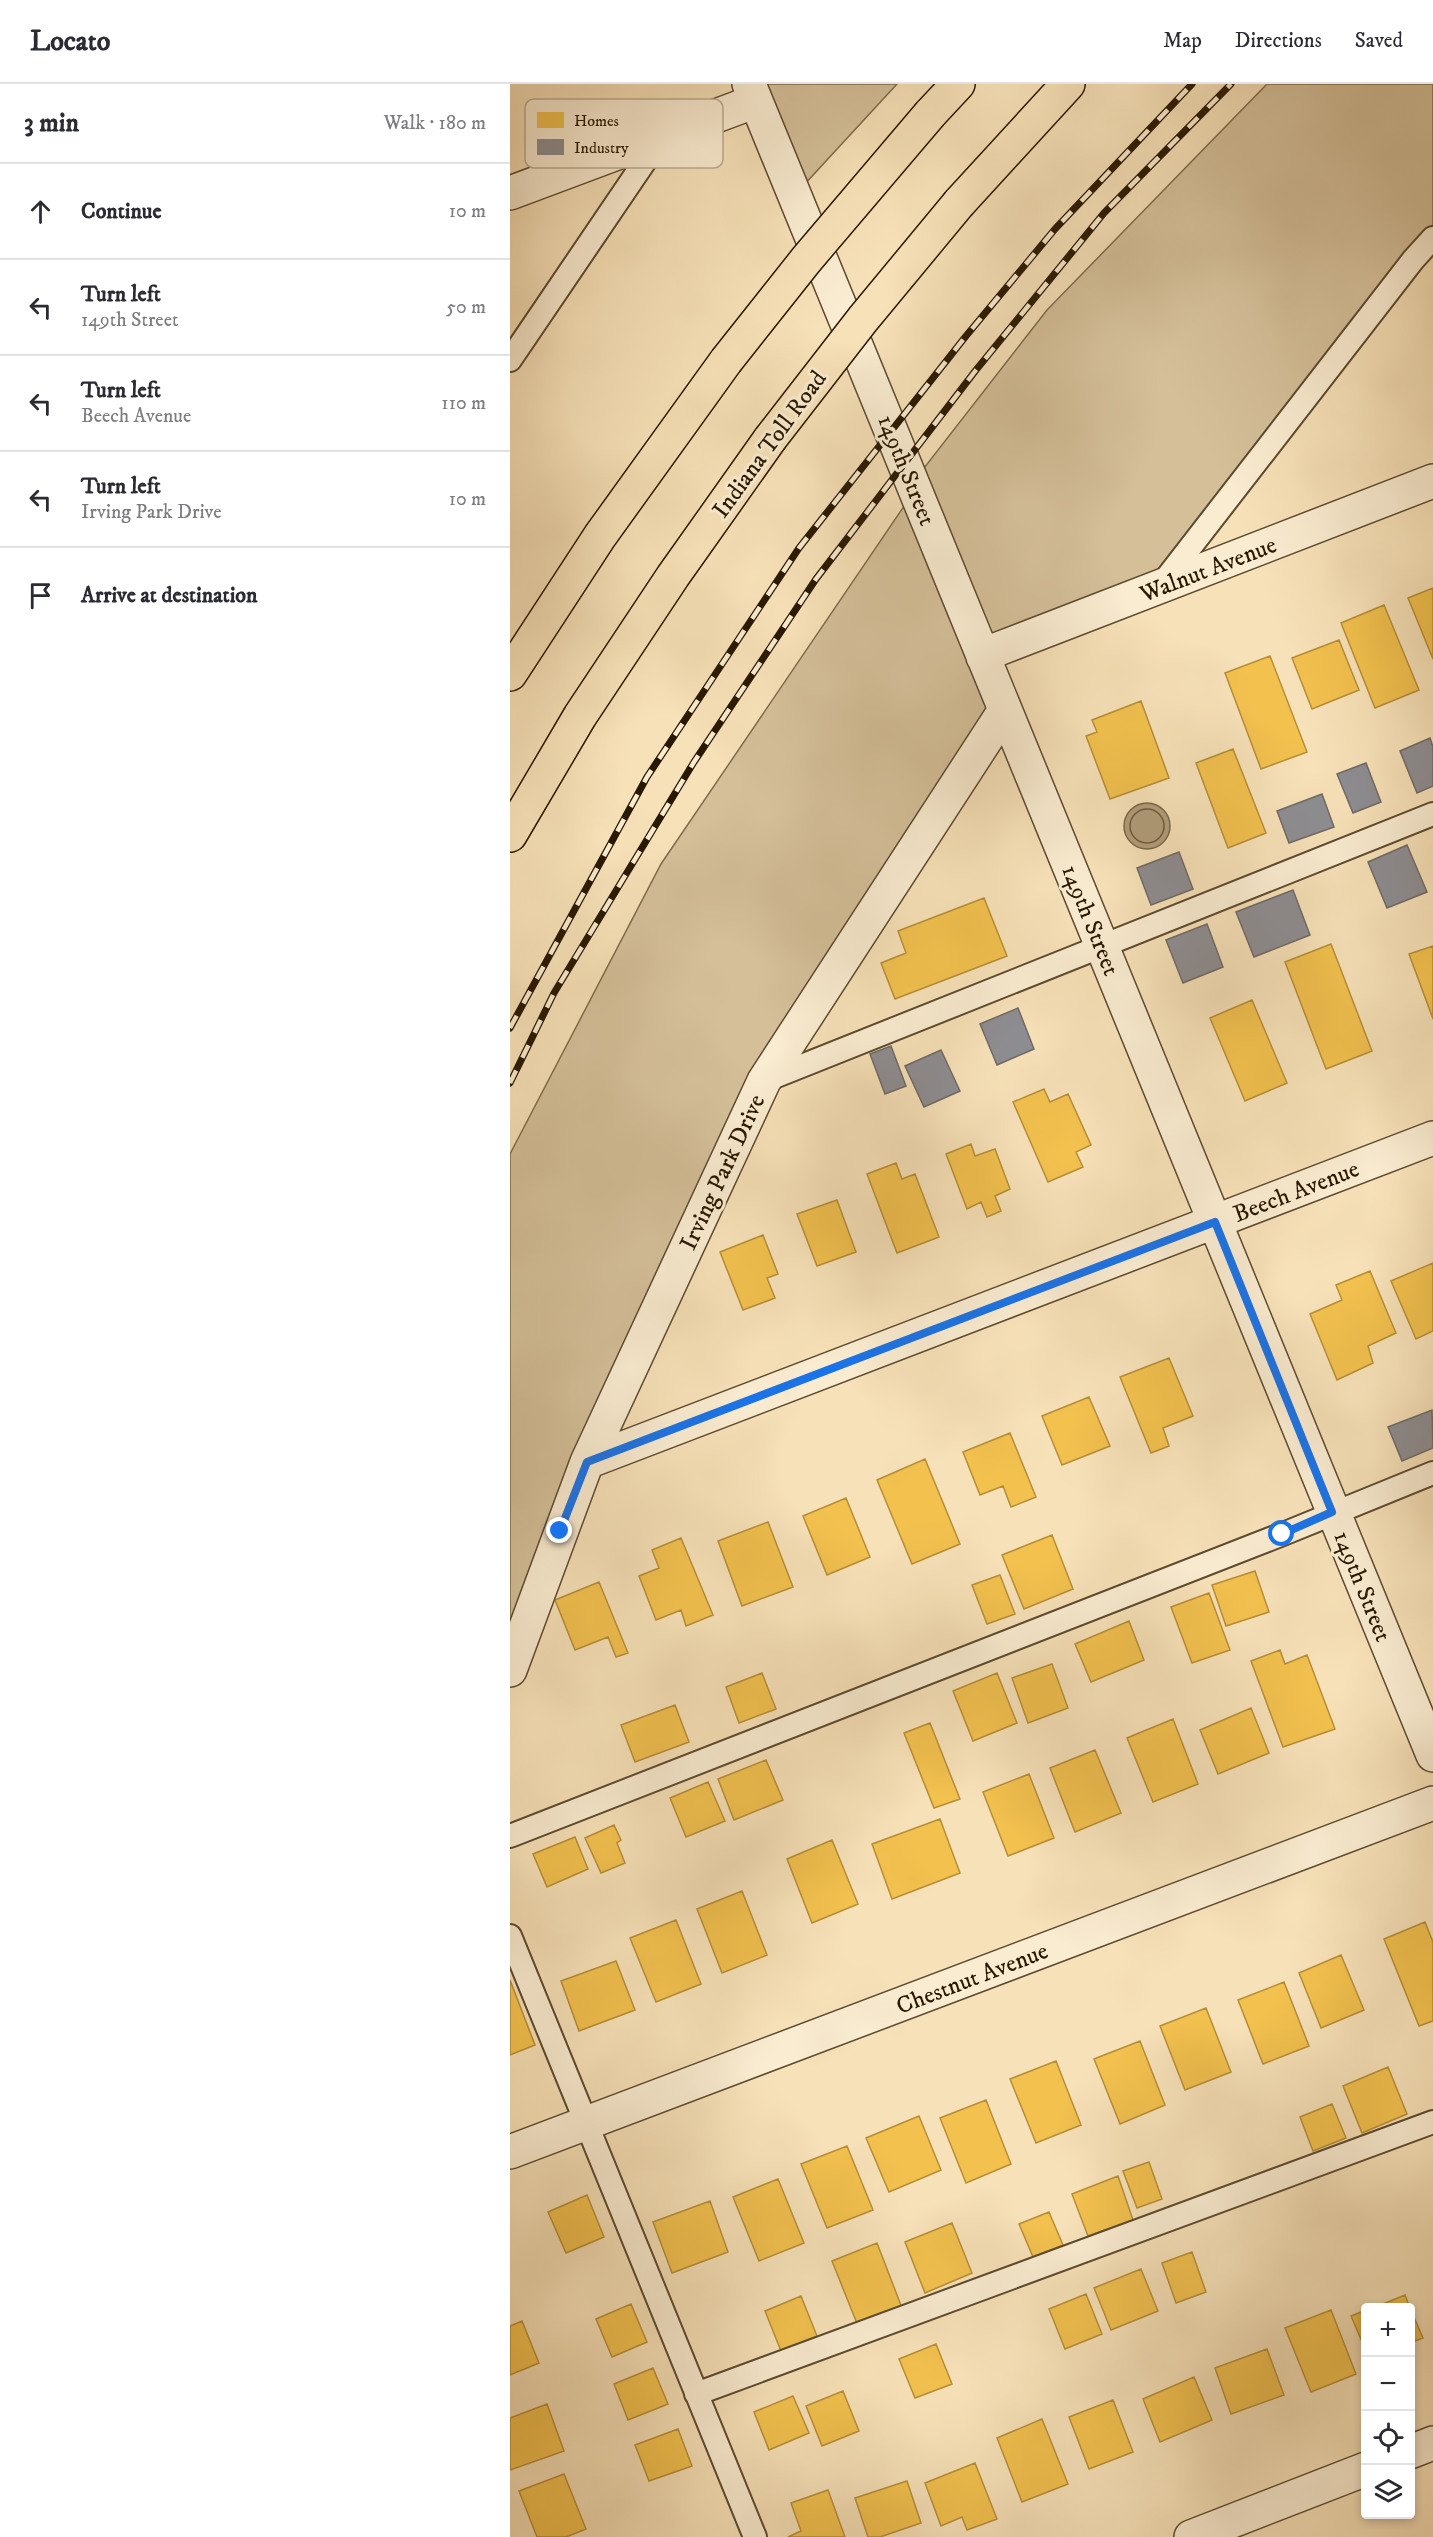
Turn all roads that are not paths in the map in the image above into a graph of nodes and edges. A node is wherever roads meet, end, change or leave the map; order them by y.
1 (958, 84) edge
2 (1068, 84) edge
3 (753, 92) edge
4 (723, 106) edge
5 (576, 168) edge
6 (641, 168) edge
7 (510, 193) edge
8 (1433, 238) edge
9 (510, 360) edge
10 (1433, 481) edge
11 (1158, 589) junction
12 (983, 657) junction
13 (510, 674) edge
14 (1005, 710) junction
15 (1433, 814) edge
16 (510, 835) edge
17 (1102, 948) junction
18 (764, 1082) junction
19 (1433, 1138) edge
20 (1215, 1222) junction
21 (587, 1462) junction
22 (1433, 1473) edge
23 (1332, 1512) junction
24 (510, 1670) edge
25 (1433, 1755) edge
26 (1433, 1803) edge
27 (510, 1836) edge
28 (510, 1936) edge
29 (1433, 2122) edge
30 (586, 2123) junction
31 (510, 2152) edge
32 (696, 2394) junction
33 (1433, 2443) edge
34 (1415, 2450) edge
35 (1361, 2471) edge
36 (755, 2537) edge
37 (1191, 2537) edge

1 - 13 highway, bridge
2 - 16 highway, Indiana Toll Road, bridge
3 - 4 street
3 - 12 street, 149th Street
5 - 7 street
6 - 9 lane
8 - 11 lane
10 - 11 street, Walnut Avenue
11 - 12 street, Walnut Avenue
12 - 14 street, 149th Street
14 - 17 street, 149th Street
14 - 18 street, Irving Park Drive
15 - 17 lane
17 - 18 lane
17 - 20 street, 149th Street
18 - 21 street, Irving Park Drive
19 - 20 street, Beech Avenue
20 - 21 street, Beech Avenue
20 - 23 street, 149th Street
21 - 24 street, Irving Park Drive
22 - 23 lane
23 - 25 street, 149th Street
23 - 27 lane
26 - 30 street, Chestnut Avenue
28 - 30 lane
29 - 32 lane
30 - 31 street, Chestnut Avenue
30 - 32 lane
32 - 36 lane
33 - 34 street
35 - 37 street

